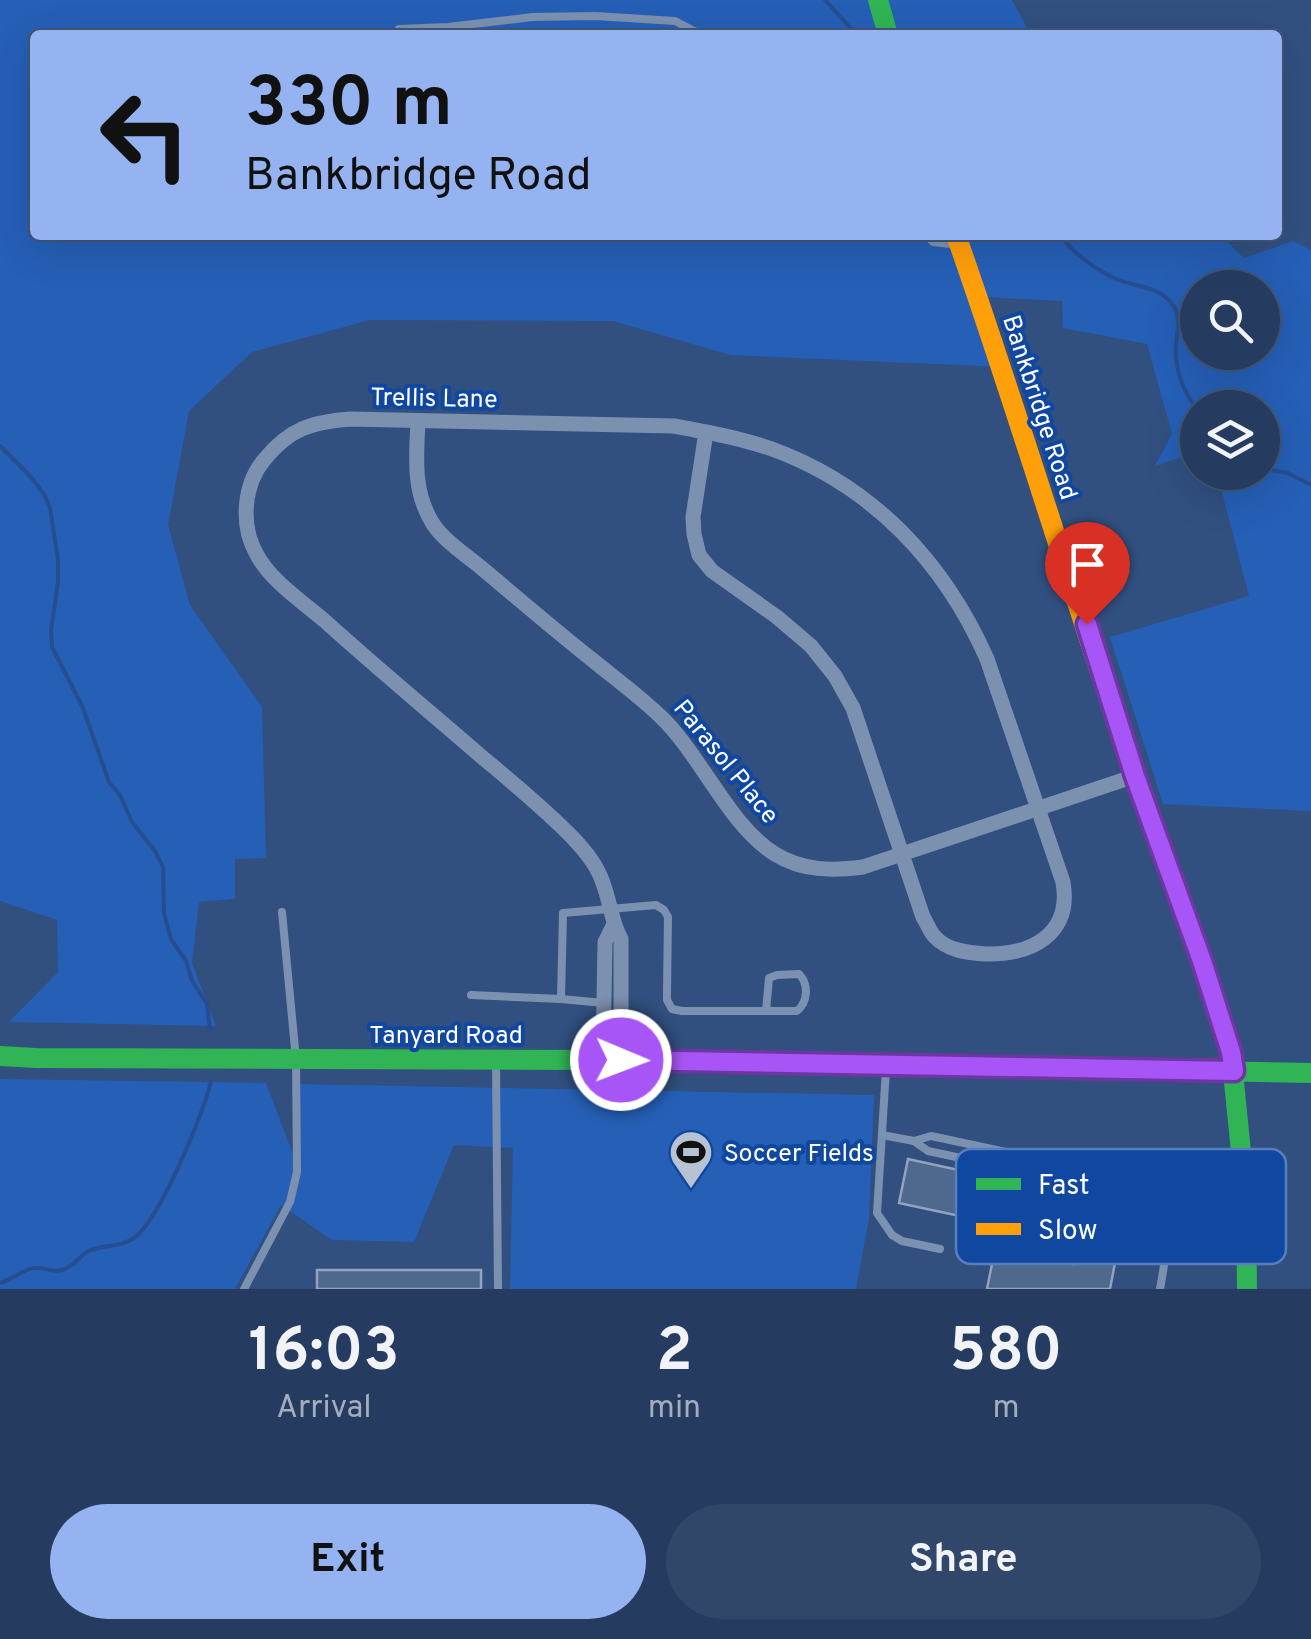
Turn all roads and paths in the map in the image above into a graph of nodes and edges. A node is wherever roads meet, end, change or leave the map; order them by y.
1 (878, 0) edge
2 (399, 28) dead end
3 (692, 30) edge
4 (887, 30) edge
5 (931, 240) edge
6 (958, 240) edge
7 (418, 422) junction
8 (706, 432) junction
9 (1135, 776) junction
10 (1038, 807) junction
11 (903, 852) junction
12 (282, 912) dead end
13 (612, 918) junction
14 (470, 995) dead end
15 (561, 998) junction
16 (604, 1003) junction
17 (766, 1010) junction
18 (0, 1056) edge
19 (296, 1058) junction
20 (496, 1060) junction
21 (612, 1060) junction
22 (886, 1064) junction
23 (1234, 1071) junction
24 (1311, 1074) edge
25 (882, 1135) junction
26 (914, 1141) junction
27 (992, 1149) edge
28 (1241, 1149) edge
29 (956, 1157) edge
30 (940, 1248) dead end
31 (1165, 1264) edge
32 (1247, 1264) edge
33 (244, 1289) edge
34 (498, 1289) edge
35 (1160, 1289) edge
36 (1247, 1289) edge

1 - 4 street
2 - 3 lane
5 - 6 lane
6 - 9 street, Bankbridge Road
7 - 8 street, Trellis Lane
7 - 11 street, Parasol Place
7 - 13 street, Trellis Lane
8 - 10 street, Trellis Lane
8 - 11 street
9 - 10 street, Parasol Place
9 - 23 street, Bankbridge Road
10 - 11 street, Parasol Place
10 - 11 street
12 - 19 lane
13 - 15 lane
13 - 16 street, Trellis Lane
13 - 17 lane
13 - 21 street, Trellis Lane
14 - 15 lane
15 - 16 lane
16 - 21 street, Trellis Lane
17 - 17 lane
18 - 19 street, Tanyard Road
19 - 20 street, Tanyard Road
19 - 33 lane
20 - 21 street, Tanyard Road
20 - 34 lane
21 - 22 street, Tanyard Road
22 - 23 street, Tanyard Road
22 - 25 lane
23 - 24 street, Tanyard Road
23 - 28 street, Bankbridge Road
25 - 26 lane
25 - 30 lane
26 - 27 lane
26 - 29 lane
31 - 35 lane
32 - 36 street, Bankbridge Road

